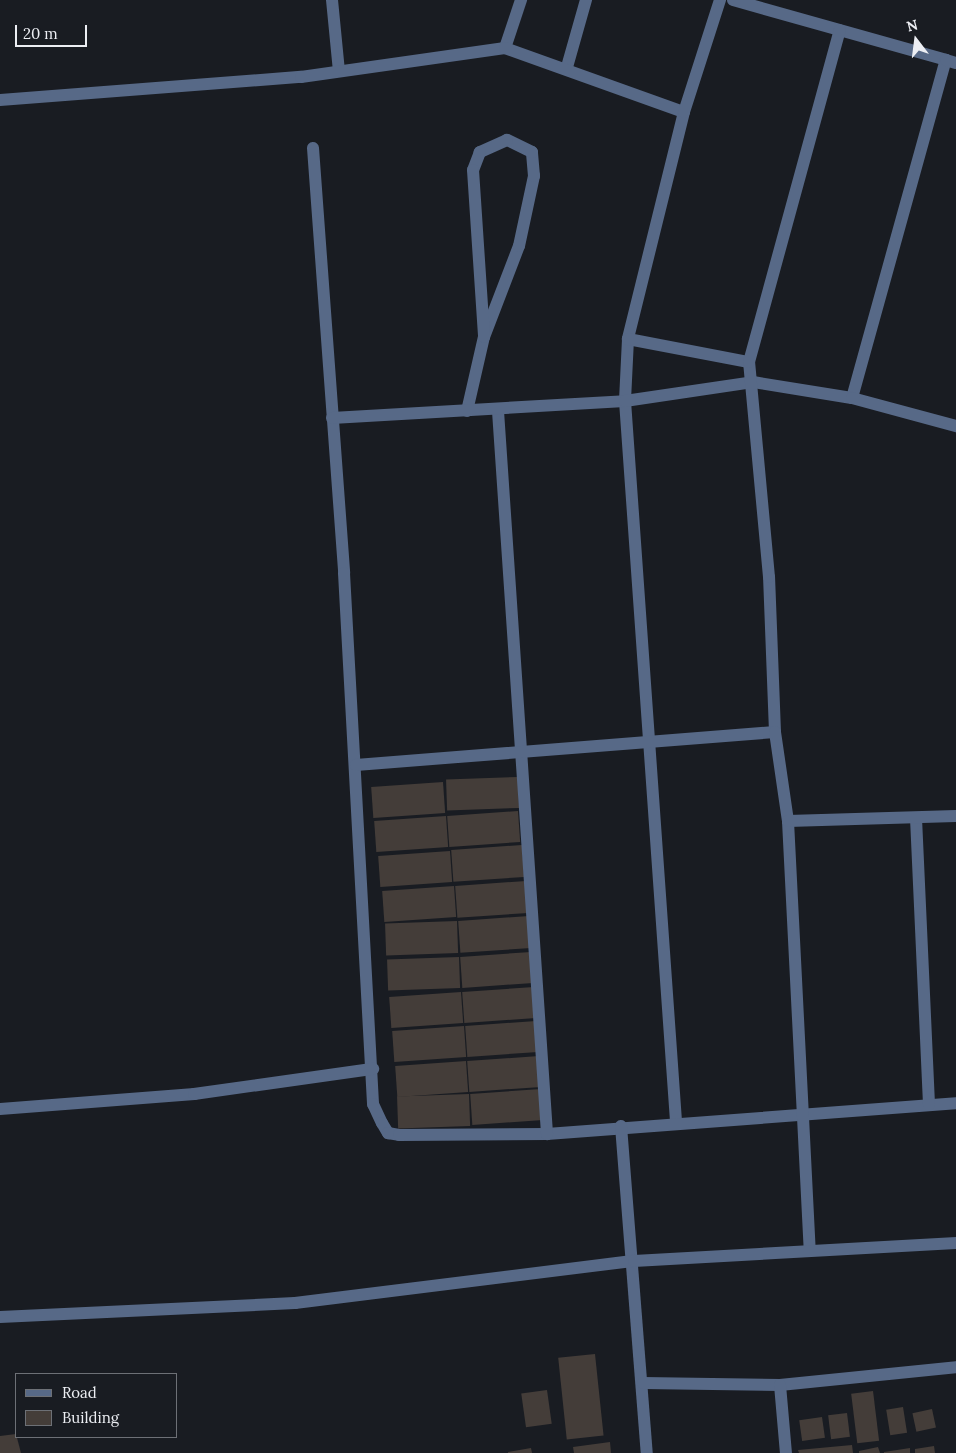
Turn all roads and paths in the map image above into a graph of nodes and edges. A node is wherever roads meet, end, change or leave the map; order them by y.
1 (332, 0) edge
2 (521, 0) edge
3 (586, 0) edge
4 (720, 0) edge
5 (733, 0) edge
6 (840, 30) junction
7 (505, 48) junction
8 (951, 62) edge
9 (567, 67) junction
10 (339, 71) junction
11 (0, 100) edge
12 (684, 112) junction
13 (313, 148) dead end
14 (484, 337) junction
15 (628, 339) junction
16 (748, 362) junction
17 (753, 382) junction
18 (852, 398) junction
19 (625, 401) junction
20 (466, 411) junction
21 (498, 411) junction
22 (332, 418) junction
23 (956, 426) edge
24 (775, 732) junction
25 (650, 741) junction
26 (521, 753) junction
27 (356, 765) junction
28 (956, 816) edge
29 (916, 818) junction
30 (788, 820) junction
31 (373, 1069) junction
32 (956, 1103) edge
33 (929, 1105) junction
34 (0, 1109) edge
35 (806, 1112) junction
36 (676, 1122) junction
37 (621, 1126) junction
38 (547, 1134) junction
39 (956, 1243) edge
40 (810, 1250) junction
41 (634, 1261) junction
42 (0, 1317) edge
43 (956, 1367) edge
44 (643, 1383) junction
45 (780, 1385) junction
46 (647, 1453) edge
47 (786, 1453) edge

1 - 10 street
2 - 7 street
3 - 9 street
4 - 12 street
5 - 6 street
6 - 8 street
6 - 16 street
7 - 9 street
7 - 10 street
8 - 18 street
9 - 12 street
10 - 11 street
12 - 15 street
13 - 22 street
14 - 14 street
14 - 20 street
15 - 16 street
15 - 19 street
16 - 17 street
17 - 18 street
17 - 19 street
17 - 24 street
18 - 23 street
19 - 21 street
19 - 25 street
20 - 21 street
20 - 22 street
21 - 26 street
22 - 27 street
24 - 25 street
24 - 30 street
25 - 26 street
25 - 36 street
26 - 27 street
26 - 38 street
27 - 31 street
28 - 29 street
29 - 30 street
29 - 33 street
30 - 35 street
31 - 34 street
31 - 38 street
32 - 33 street
33 - 35 street
35 - 36 street
35 - 40 street
36 - 37 street
37 - 38 street
37 - 41 street
39 - 40 street
40 - 41 street
41 - 42 street
41 - 44 street
43 - 45 street
44 - 45 street
44 - 46 street
45 - 47 street

